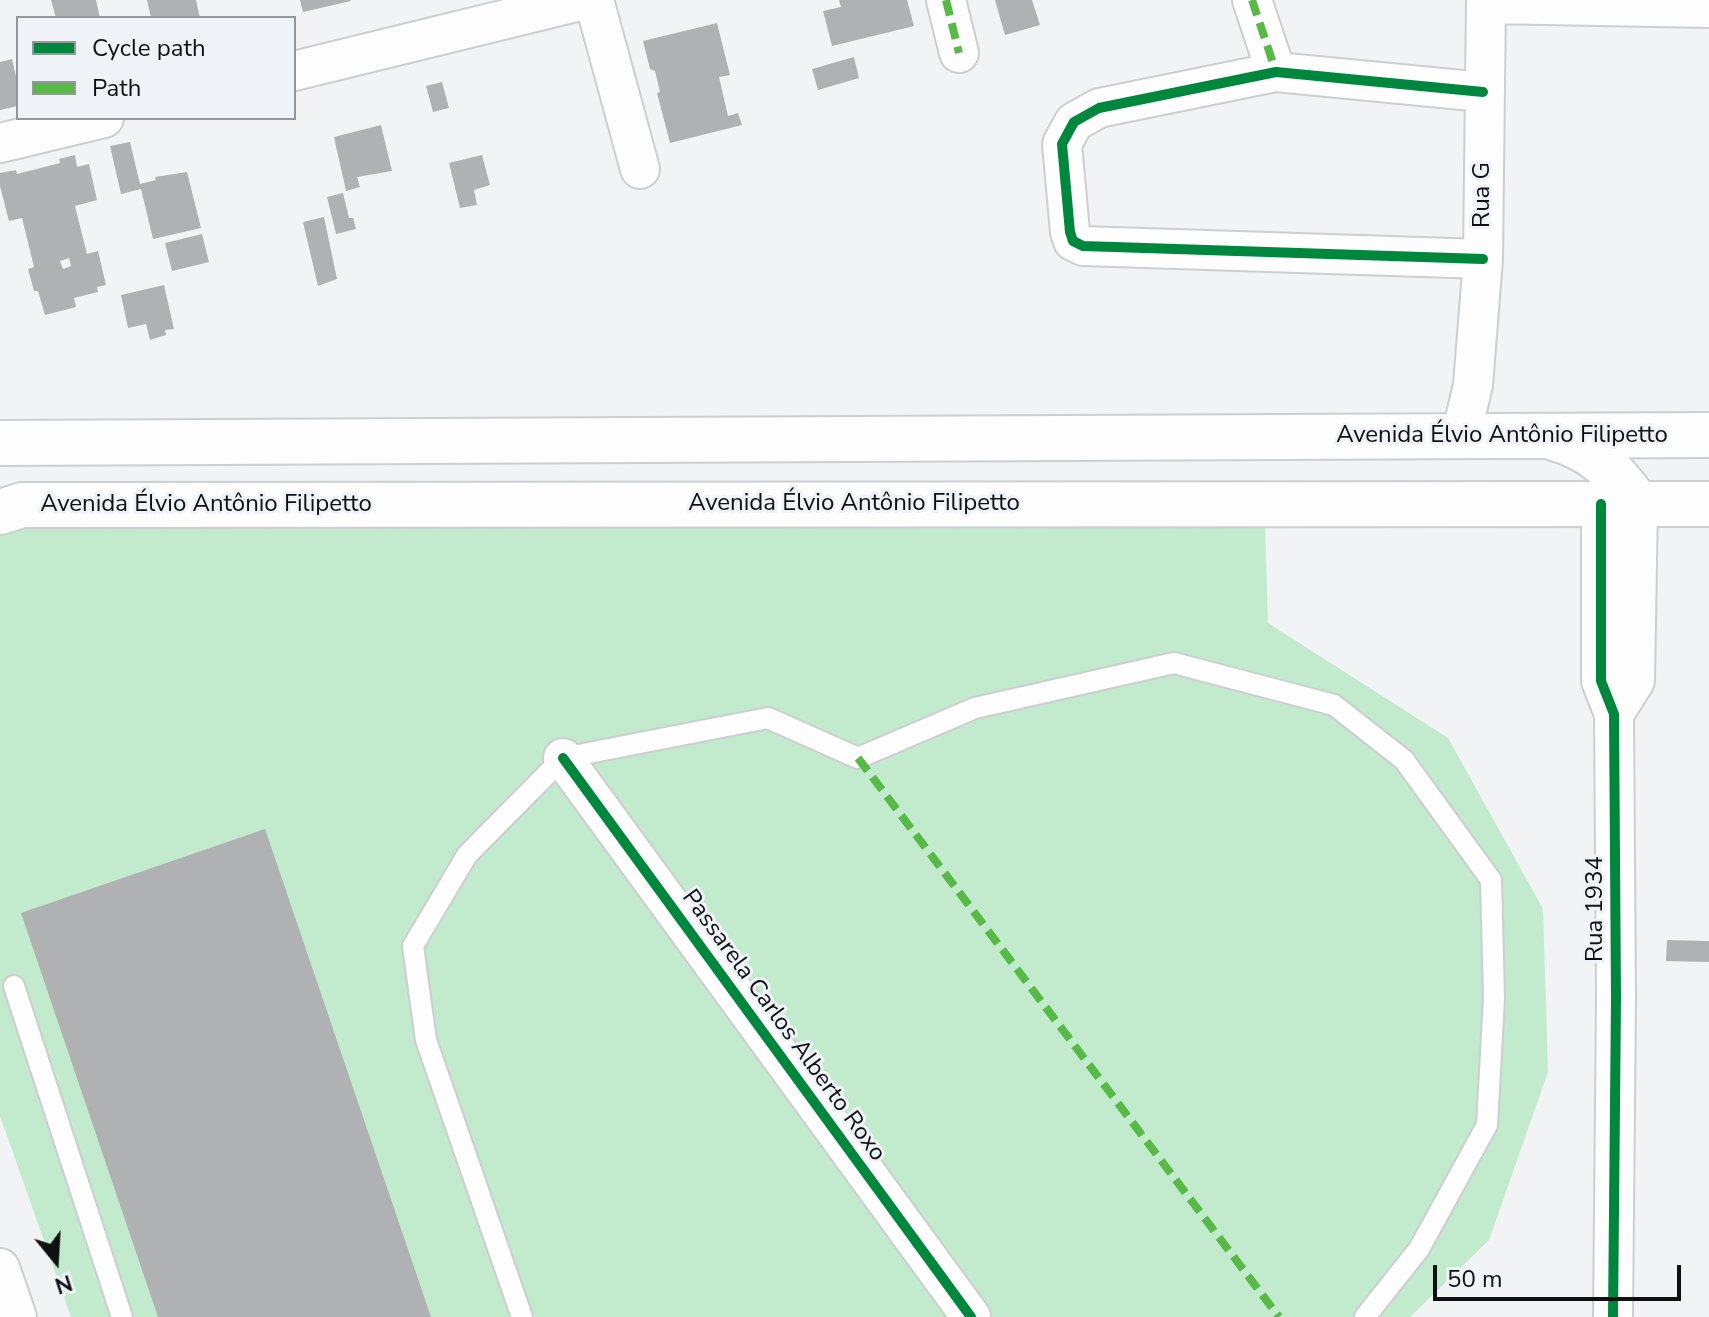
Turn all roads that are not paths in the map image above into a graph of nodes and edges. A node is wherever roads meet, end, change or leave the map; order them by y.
1 (584, 0) edge
2 (594, 0) edge
3 (946, 0) edge
4 (1252, 0) edge
5 (1486, 2) edge
6 (1709, 8) edge
7 (959, 53) dead end
8 (296, 71) edge
9 (1276, 72) junction
10 (1483, 92) junction
11 (96, 120) edge
12 (0, 143) edge
13 (640, 169) dead end
14 (1483, 259) junction
15 (2, 434) edge
16 (1697, 435) edge
17 (1461, 436) junction
18 (1547, 436) junction
19 (1619, 494) junction
20 (1709, 504) edge
21 (11, 509) edge
22 (563, 758) junction
23 (14, 986) dead end
24 (0, 1268) edge
25 (17, 1317) edge
26 (122, 1317) edge
27 (522, 1317) edge
28 (971, 1317) edge
29 (1365, 1317) edge
30 (1613, 1317) edge

1 - 8 street
2 - 13 street
3 - 7 street
4 - 9 street
5 - 6 street
5 - 10 street, Rua G
9 - 10 street
9 - 14 street
10 - 14 street, Rua G
11 - 12 street
14 - 17 street, Rua G
15 - 17 main road, Avenida Élvio Antônio Filipetto
15 - 21 main road
16 - 18 main road, Avenida Élvio Antônio Filipetto
16 - 19 main road
17 - 18 main road, Avenida Élvio Antônio Filipetto
18 - 19 main road
19 - 20 main road, Avenida Élvio Antônio Filipetto
19 - 21 main road, Avenida Élvio Antônio Filipetto
19 - 30 street, Rua 1934
22 - 27 lane
22 - 28 street, Passarela Carlos Alberto Roxo
22 - 29 lane
23 - 26 lane
24 - 25 street

